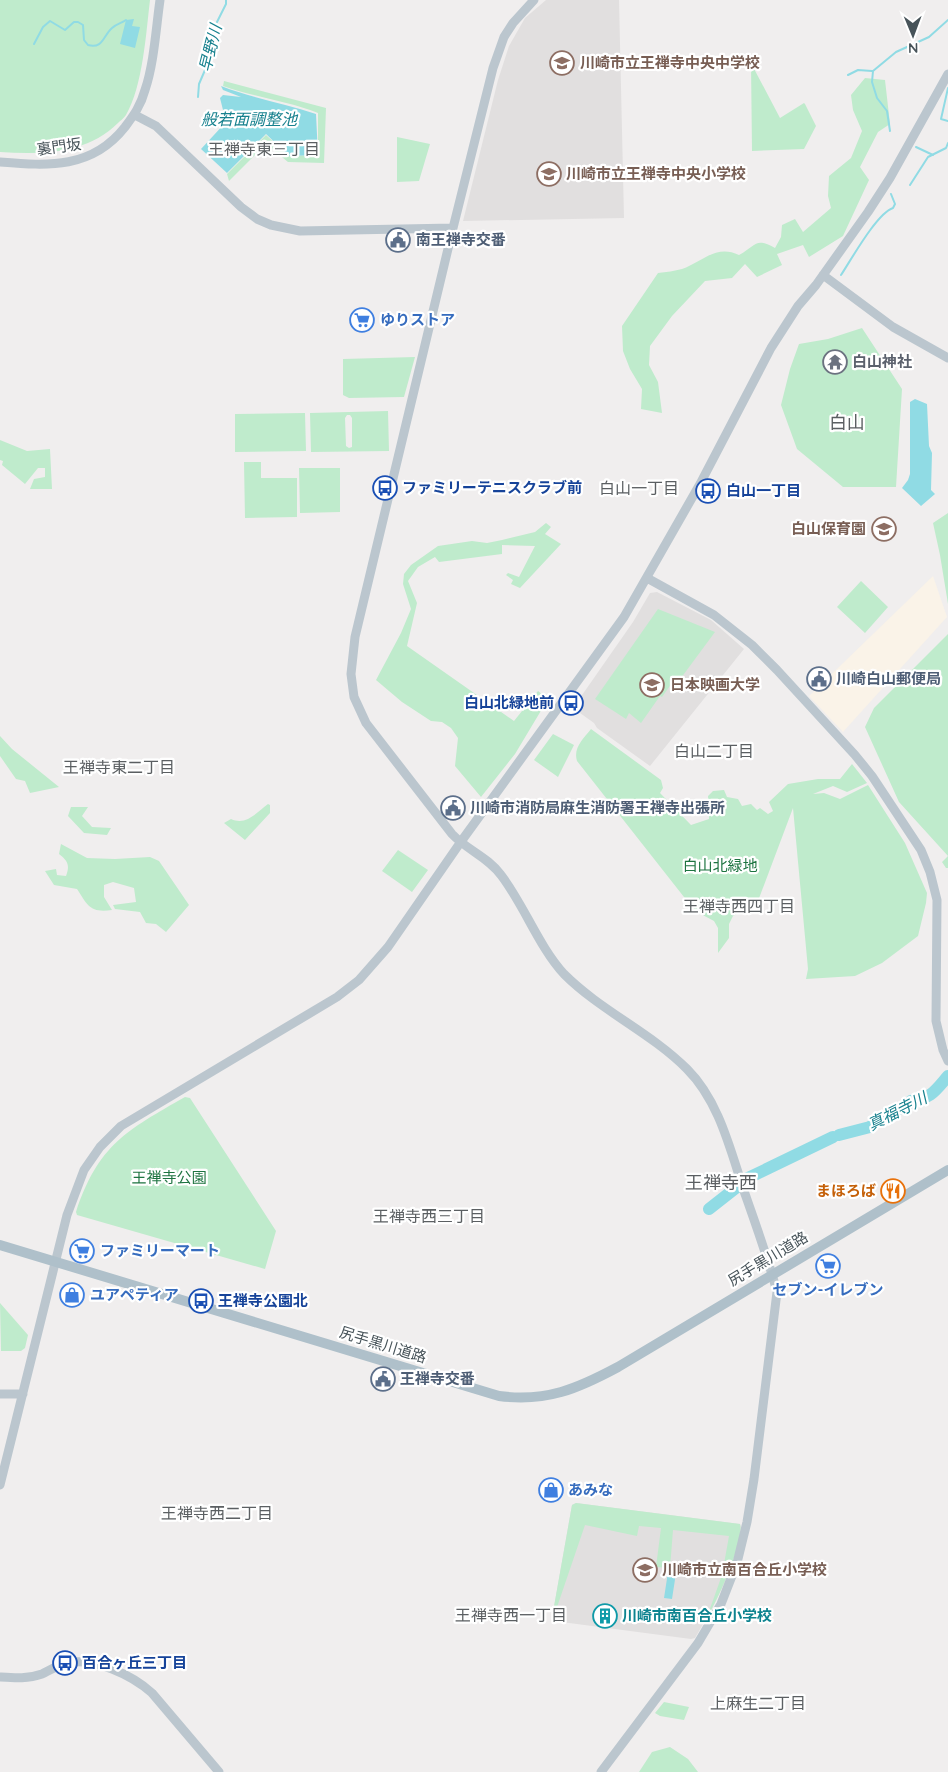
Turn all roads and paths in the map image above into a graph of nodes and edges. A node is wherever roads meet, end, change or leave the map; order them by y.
1 (160, 0) edge
2 (534, 0) edge
3 (948, 74) edge
4 (135, 114) junction
5 (0, 162) edge
6 (453, 228) junction
7 (823, 275) junction
8 (948, 358) edge
9 (647, 578) junction
10 (460, 843) junction
11 (948, 1062) edge
12 (948, 1170) edge
13 (0, 1246) edge
14 (55, 1262) junction
15 (772, 1274) junction
16 (0, 1394) edge
17 (23, 1394) junction
18 (0, 1485) edge
19 (0, 1678) edge
20 (219, 1772) edge
21 (601, 1772) edge

1 - 4 street, 裏門坂
2 - 6 street
3 - 7 street
4 - 5 street, 裏門坂
4 - 6 street
6 - 10 street
7 - 8 street
7 - 9 street
9 - 10 street
9 - 11 street
10 - 14 street
10 - 15 street
12 - 15 main road, 尻手黒川道路
13 - 14 main road, 尻手黒川道路
14 - 15 main road, 尻手黒川道路
14 - 17 street
15 - 21 street
16 - 17 street
17 - 18 street
19 - 20 street

